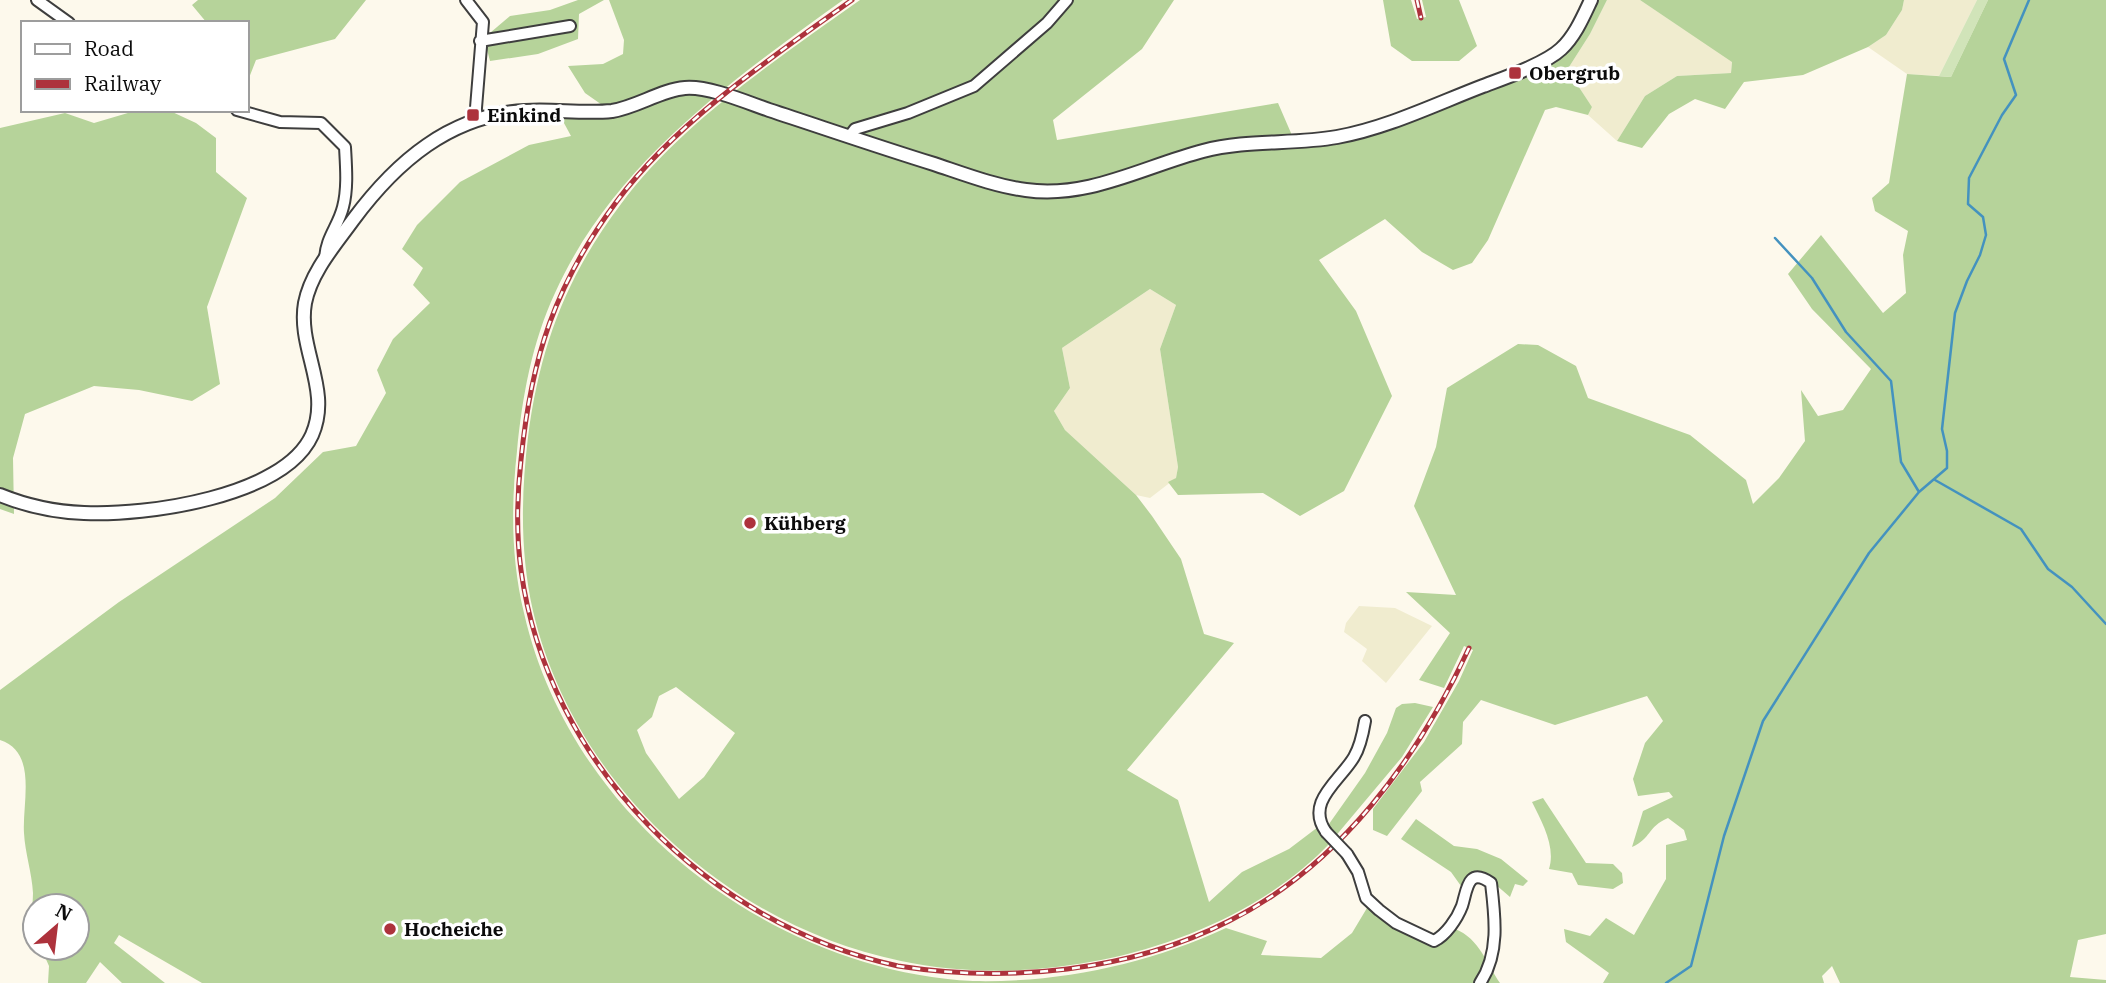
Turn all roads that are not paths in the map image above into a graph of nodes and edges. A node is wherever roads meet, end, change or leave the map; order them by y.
1 (37, 0) edge
2 (466, 0) edge
3 (1067, 0) edge
4 (1591, 0) edge
5 (66, 21) edge
6 (570, 26) dead end
7 (480, 41) junction
8 (244, 112) edge
9 (475, 120) junction
10 (849, 137) junction
11 (325, 259) junction
12 (0, 495) edge
13 (1366, 721) dead end
14 (1480, 983) edge

1 - 5 street
2 - 7 street
3 - 10 street
4 - 10 street
6 - 7 street
7 - 9 street
8 - 11 street
9 - 10 street
9 - 11 street
11 - 12 street
13 - 14 street, bridge

